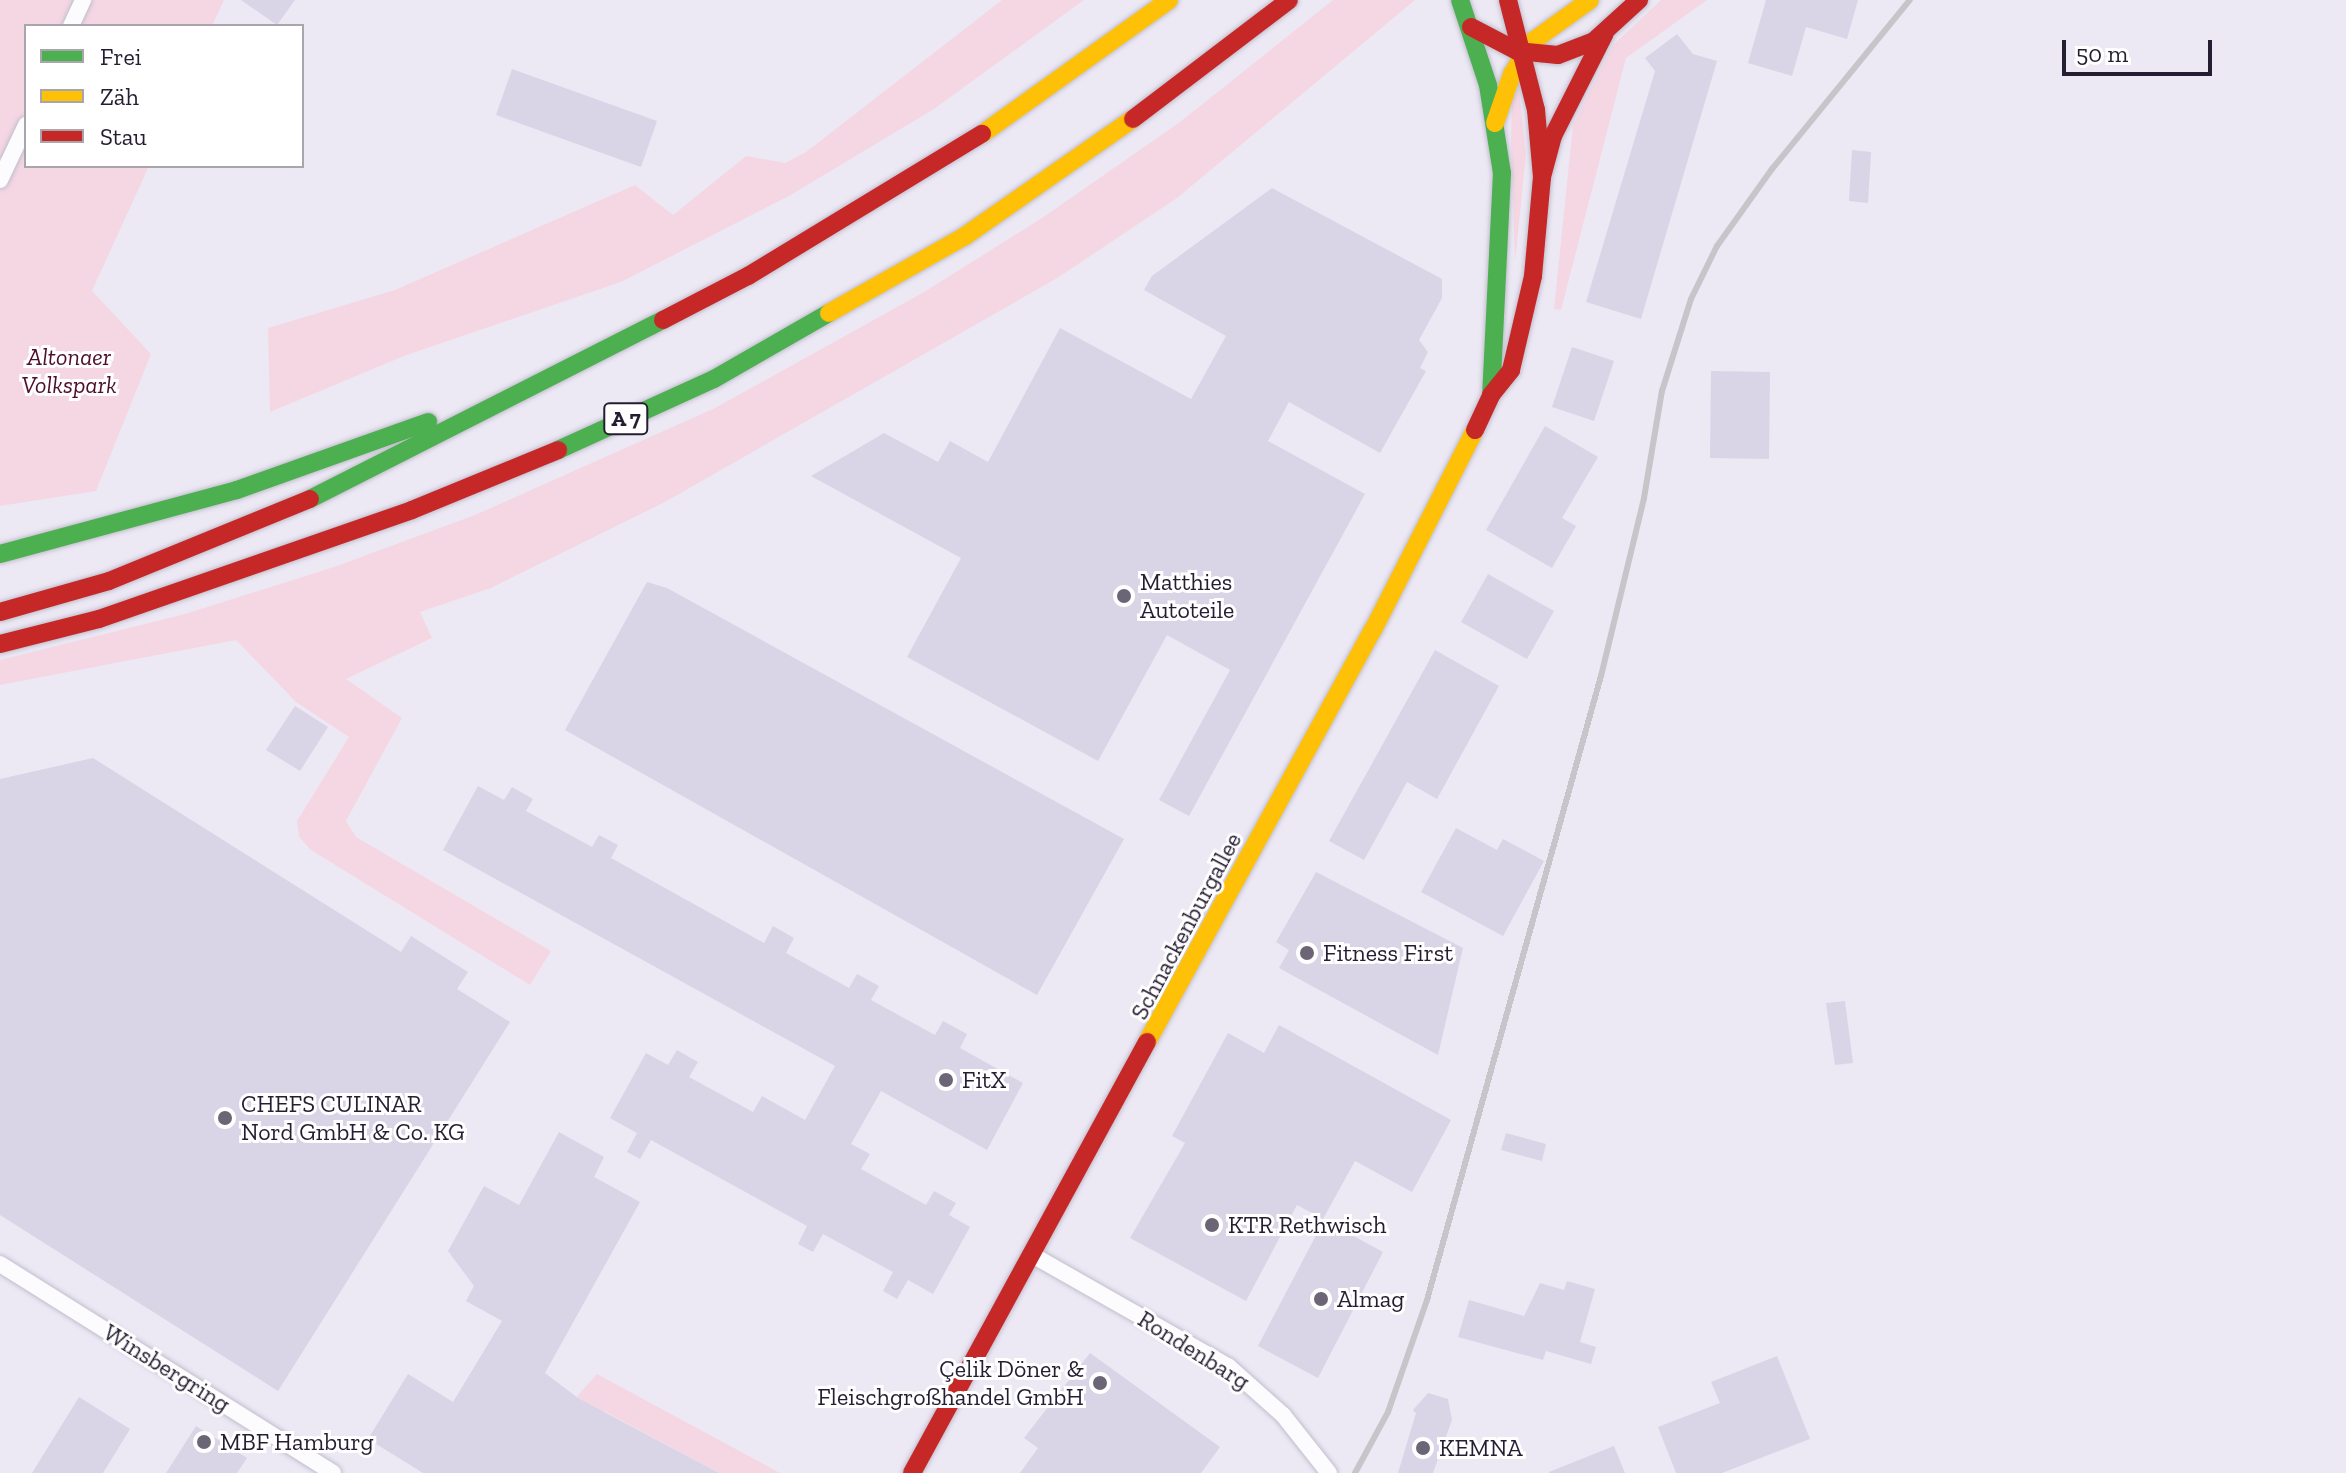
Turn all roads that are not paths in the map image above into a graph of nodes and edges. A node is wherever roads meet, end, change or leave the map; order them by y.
1 (83, 0) edge
2 (1169, 0) edge
3 (1289, 0) edge
4 (1460, 0) edge
5 (1508, 0) edge
6 (1590, 0) edge
7 (1639, 0) edge
8 (72, 24) edge
9 (1471, 27) junction
10 (1606, 31) junction
11 (1525, 53) junction
12 (1495, 123) junction
13 (24, 129) edge
14 (1542, 177) junction
15 (0, 180) edge
16 (600, 352) junction
17 (1491, 395) junction
18 (0, 554) edge
19 (0, 612) edge
20 (0, 644) edge
21 (1034, 1256) junction
22 (0, 1264) edge
23 (333, 1473) edge
24 (912, 1473) edge
25 (1329, 1473) edge

1 - 8 street
2 - 16 main road
3 - 20 main road, A 7
4 - 9 main road, Schnackenburgallee
5 - 11 main road, Schnackenburgallee
6 - 11 main road
7 - 10 main road
9 - 11 main road
9 - 12 main road, Schnackenburgallee
10 - 11 main road
10 - 14 main road
11 - 12 main road
11 - 14 main road, Schnackenburgallee
12 - 17 main road, Schnackenburgallee
13 - 15 street
14 - 17 main road, Schnackenburgallee
16 - 18 main road
16 - 19 main road
17 - 21 main road, Schnackenburgallee
21 - 24 main road, Schnackenburgallee
21 - 25 street, Rondenbarg
22 - 23 street, Winsbergring

